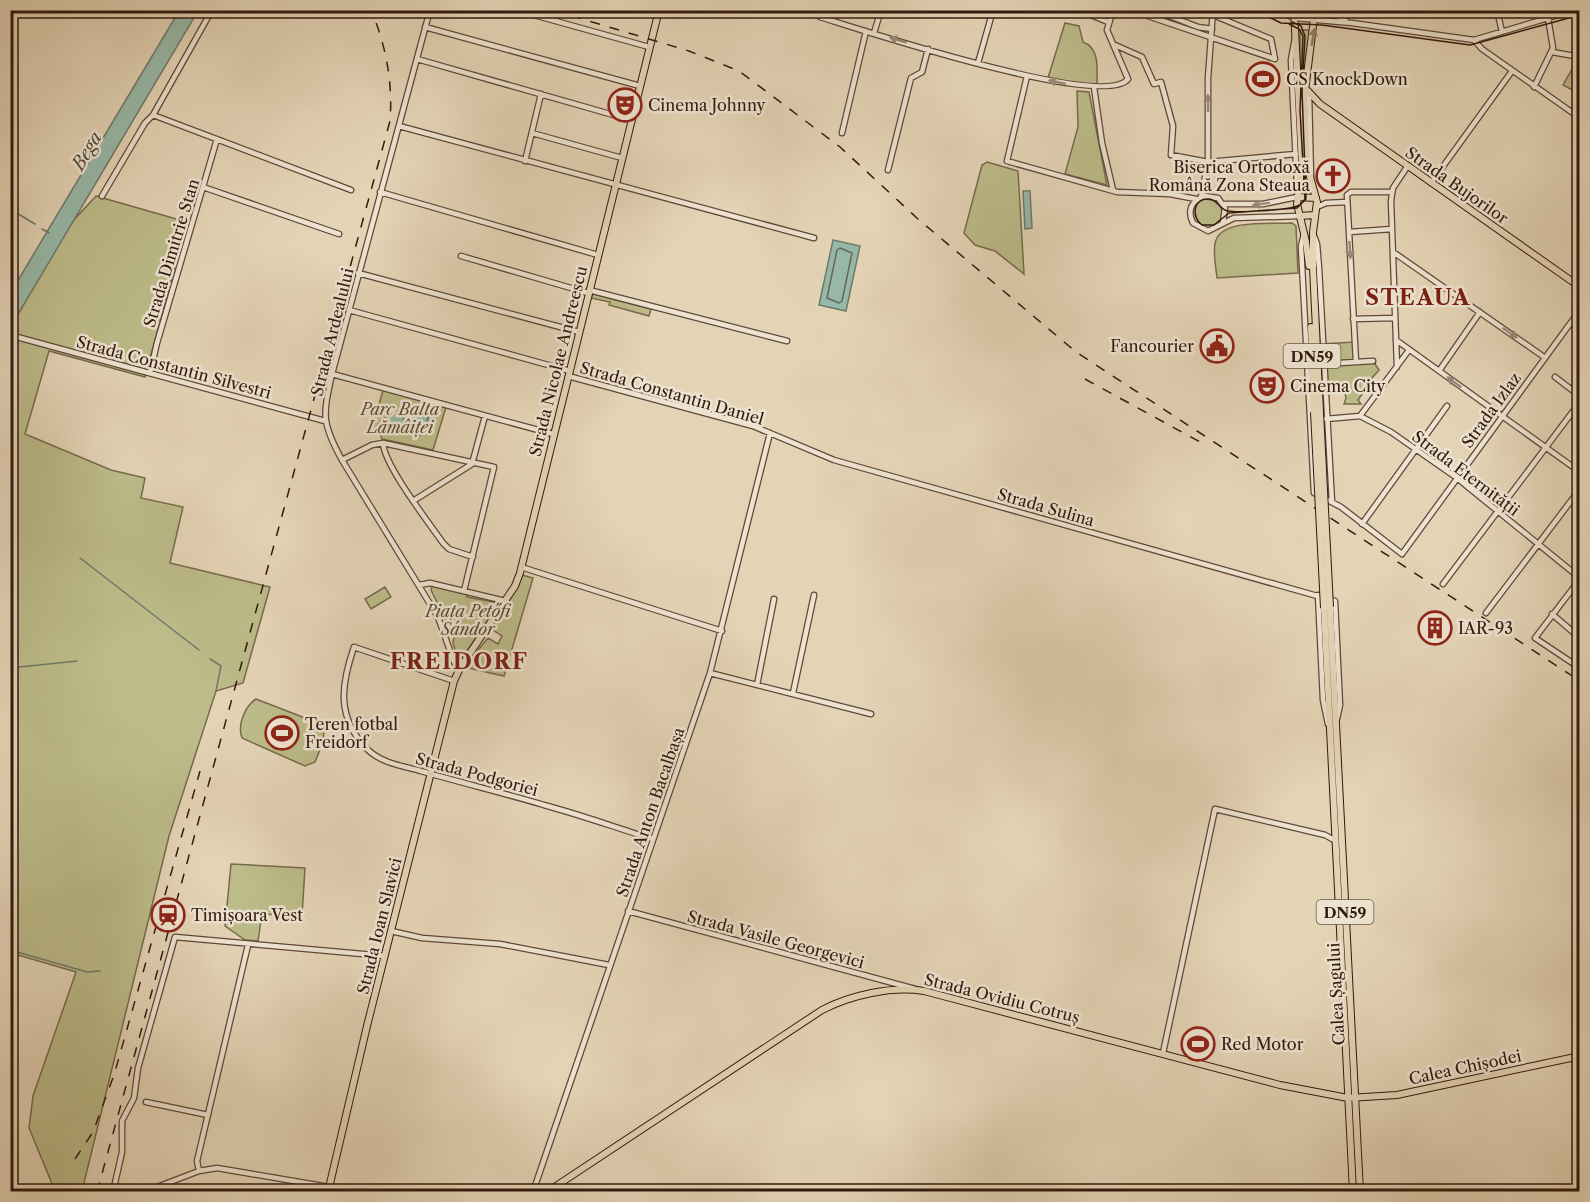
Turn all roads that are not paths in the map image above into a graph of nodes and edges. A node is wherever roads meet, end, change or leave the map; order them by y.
1 (212, 10) edge
2 (429, 10) edge
3 (516, 10) edge
4 (659, 10) edge
5 (881, 10) edge
6 (993, 10) edge
7 (1079, 10) edge
8 (1113, 10) edge
9 (1154, 10) edge
10 (1273, 10) edge
11 (1294, 10) edge
12 (1315, 10) edge
13 (1324, 10) edge
14 (1497, 10) edge
15 (1575, 10) edge
16 (817, 13) edge
17 (1213, 13) edge
18 (1148, 14) edge
19 (1295, 18) junction
20 (1548, 18) junction
21 (1315, 19) junction
22 (1108, 22) junction
23 (1352, 23) junction
24 (425, 27) junction
25 (1212, 29) junction
26 (866, 31) junction
27 (1502, 32) junction
28 (874, 33) junction
29 (1296, 36) junction
30 (1212, 38) junction
31 (1474, 40) junction
32 (1115, 45) junction
33 (649, 47) junction
34 (928, 48) junction
35 (1552, 52) junction
36 (1580, 57) edge
37 (417, 59) junction
38 (976, 63) junction
39 (1512, 71) junction
40 (1027, 76) junction
41 (639, 86) junction
42 (1094, 87) junction
43 (1534, 87) junction
44 (1307, 91) junction
45 (541, 94) junction
46 (1310, 103) junction
47 (1320, 104) junction
48 (153, 115) junction
49 (1580, 118) edge
50 (631, 120) junction
51 (399, 126) junction
52 (532, 133) junction
53 (842, 133) dead end
54 (217, 139) junction
55 (1296, 154) junction
56 (622, 158) junction
57 (525, 160) junction
58 (1208, 162) junction
59 (1407, 167) junction
60 (888, 170) dead end
61 (1310, 181) junction
62 (1205, 183) junction
63 (1431, 183) junction
64 (615, 185) junction
65 (203, 187) junction
66 (351, 190) dead end
67 (1113, 190) junction
68 (380, 192) junction
69 (1392, 192) junction
70 (1210, 195) junction
71 (102, 196) dead end
72 (1178, 196) junction
73 (1297, 197) junction
74 (1198, 198) junction
75 (1316, 198) junction
76 (1347, 202) junction
77 (1326, 203) junction
78 (1223, 204) junction
79 (1190, 210) junction
80 (1316, 211) junction
81 (1299, 216) junction
82 (1223, 222) junction
83 (1392, 229) junction
84 (1313, 232) junction
85 (1349, 232) junction
86 (339, 234) dead end
87 (1304, 234) junction
88 (813, 238) dead end
89 (1393, 252) junction
90 (598, 255) junction
91 (461, 256) dead end
92 (358, 273) junction
93 (1580, 287) edge
94 (589, 292) junction
95 (1580, 309) edge
96 (349, 310) junction
97 (1480, 312) junction
98 (1395, 318) junction
99 (1353, 319) junction
100 (579, 332) junction
101 (17, 337) dead end
102 (1396, 340) junction
103 (787, 341) dead end
104 (1409, 350) junction
105 (1544, 357) junction
106 (1373, 361) dead end
107 (1356, 362) junction
108 (1323, 364) junction
109 (1397, 367) junction
110 (1439, 371) junction
111 (150, 373) junction
112 (569, 373) junction
113 (333, 374) junction
114 (1555, 377) dead end
115 (1580, 396) edge
116 (1580, 402) edge
117 (1447, 406) dead end
118 (1317, 412) junction
119 (485, 416) junction
120 (1360, 416) junction
121 (1502, 416) junction
122 (1326, 419) junction
123 (325, 421) junction
124 (770, 433) junction
125 (553, 434) junction
126 (383, 443) junction
127 (1545, 447) junction
128 (1416, 450) junction
129 (342, 460) junction
130 (1329, 460) junction
131 (473, 461) junction
132 (1312, 461) junction
133 (1580, 472) edge
134 (1457, 478) junction
135 (1580, 489) edge
136 (412, 501) junction
137 (1332, 502) junction
138 (1497, 511) junction
139 (1362, 524) junction
140 (1538, 545) junction
141 (472, 557) junction
142 (521, 567) junction
143 (1580, 579) edge
144 (1443, 584) dead end
145 (419, 585) junction
146 (464, 591) junction
147 (814, 595) dead end
148 (1318, 595) junction
149 (774, 599) dead end
150 (505, 600) junction
151 (1335, 601) joint
152 (1327, 607) junction
153 (1485, 613) dead end
154 (1552, 614) junction
155 (722, 632) junction
156 (1580, 638) edge
157 (460, 668) junction
158 (1580, 668) edge
159 (710, 673) junction
160 (454, 681) junction
161 (757, 685) junction
162 (793, 693) junction
163 (871, 714) dead end
164 (1336, 724) junction
165 (1330, 730) junction
166 (431, 775) junction
167 (1335, 831) junction
168 (1325, 836) junction
169 (653, 839) junction
170 (1336, 842) junction
171 (628, 911) junction
172 (391, 931) junction
173 (248, 945) junction
174 (385, 956) junction
175 (609, 965) junction
176 (885, 980) junction
177 (917, 990) junction
178 (884, 993) junction
179 (1162, 1053) junction
180 (1580, 1056) edge
181 (1352, 1099) junction
182 (146, 1102) dead end
183 (208, 1115) junction
184 (199, 1171) junction
185 (328, 1189) edge
186 (113, 1191) edge
187 (144, 1191) edge
188 (533, 1191) edge
189 (547, 1191) edge
190 (1353, 1191) edge
191 (1360, 1191) edge

1 - 48 street
2 - 24 street, Strada Ardealului
3 - 33 street
4 - 33 main road, Strada Nicolae Andreescu
5 - 28 street
6 - 38 street
7 - 22 street
8 - 22 street
9 - 25 street
10 - 19 street
11 - 19 main road, DN59
12 - 21 main road, DN59
13 - 23 street
14 - 27 street
15 - 20 street
16 - 26 street
17 - 25 street
17 - 30 street
18 - 30 street
19 - 21 street
19 - 29 main road, Calea Șagului / DN59
20 - 27 street
20 - 35 street
21 - 23 street
44 -> 21 main road, Calea Șagului / DN59
22 - 32 street
23 - 31 street
24 - 37 street, Strada Ardealului
24 - 41 street
25 - 30 street
26 - 28 street
26 - 53 street
27 - 31 street
34 -> 28 street
29 - 55 street, Calea Șagului
29 - 73 main road, Calea Șagului / DN59
58 -> 30 street
31 - 39 street
32 - 42 street
32 - 58 street
33 - 41 main road, Strada Nicolae Andreescu
34 - 38 street
34 - 60 street
35 - 36 street
35 - 43 street
37 - 45 street
37 - 51 street, Strada Ardealului
38 - 40 street
39 - 43 street
39 - 63 street
42 -> 40 street
40 - 67 street
41 - 50 main road, Strada Nicolae Andreescu
42 - 67 street
43 - 49 street
44 - 46 street, Calea Șagului
44 - 47 main road, Strada Bujorilor
44 - 61 main road, Calea Șagului / DN59
45 - 50 street
45 - 52 street
46 - 47 street
46 - 61 street, Calea Șagului
47 - 59 main road, Strada Bujorilor
48 - 54 street
48 - 71 street
50 - 56 main road, Strada Nicolae Andreescu
51 - 57 street
51 - 68 street, Strada Ardealului
52 - 56 street
52 - 57 street
54 - 65 street, Strada Dimitrie Stan
54 - 66 street
55 - 58 street
55 - 73 street, Calea Șagului
56 - 64 main road, Strada Nicolae Andreescu
57 - 64 street
58 - 62 street
59 - 63 main road, Strada Bujorilor
59 - 69 street
61 - 75 main road, Calea Șagului / DN59
62 - 70 street
62 - 74 street
63 - 93 main road, Strada Bujorilor
64 - 88 street
64 - 90 main road, Strada Nicolae Andreescu
65 - 86 street
65 - 111 street, Strada Dimitrie Stan
67 - 72 street
68 - 90 street
68 - 92 street, Strada Ardealului
69 - 76 street
69 - 83 street
70 - 74 street
70 - 78 street
72 - 74 street
72 - 79 street
73 - 75 main road
73 -> 78 street
73 - 81 main road, Calea Șagului / DN59
74 - 79 street
75 - 77 street
75 - 80 main road, Calea Șagului / DN59
76 - 77 street
76 - 85 street
77 - 80 street
78 - 82 street
79 - 82 street
80 - 81 main road
80 - 84 main road, Calea Șagului / DN59
81 - 82 street
81 - 87 main road, Calea Șagului / DN59
83 - 85 street
83 - 89 street
84 - 108 street, Calea Șagului
84 - 118 main road, Calea Șagului / DN59
85 -> 99 street
87 - 118 main road, Calea Șagului / DN59
87 - 132 street, Calea Șagului
89 - 97 street
89 - 98 street
90 - 94 main road, Strada Nicolae Andreescu
91 - 94 street
92 - 96 street, Strada Ardealului
92 - 100 street
94 - 100 main road, Strada Nicolae Andreescu
94 - 103 street
95 - 105 street, Strada Izlaz
96 - 112 street, Strada Constantin Daniel
96 - 113 street, Strada Ardealului
97 -> 105 street
97 - 110 street
98 - 99 street
98 - 102 street
99 - 107 street
100 - 112 main road, Strada Nicolae Andreescu
101 - 111 street, Strada Constantin Silvestri
102 - 104 street
102 - 109 street
104 - 109 street
104 - 110 street
105 - 121 street, Strada Izlaz
106 - 107 street
107 - 108 street
108 - 122 street, Calea Șagului
109 - 120 street
121 -> 110 street
111 - 123 street, Strada Constantin Silvestri
112 - 124 street, Strada Constantin Daniel
112 - 125 main road, Strada Nicolae Andreescu
113 - 119 street
113 - 123 street, Strada Ardealului
114 - 115 street
116 - 127 street
117 - 128 street
118 - 152 main road, Calea Șagului / DN59, bridge
119 - 125 street
119 - 131 street
120 - 122 street
120 - 128 street, Strada Eternității
121 - 127 street
121 - 134 street, Strada Izlaz
122 - 130 street, Calea Șagului
123 - 129 street, Strada Ardealului
124 - 148 street, Strada Sulina
124 - 155 street, Strada Anton Bacalbașa
125 - 142 main road, Strada Nicolae Andreescu
126 - 129 street
126 - 131 street
126 - 136 street
127 - 133 street
127 - 138 street
128 - 134 street, Strada Eternității
128 - 139 street
129 - 145 street, Strada Ardealului
130 - 132 street
130 - 137 street, Calea Șagului
131 - 136 street
131 - 141 street
132 - 137 street, Calea Șagului
134 - 138 street, Strada Eternității
134 - 139 street, Strada Izlaz
135 - 140 street
136 - 141 street
137 - 139 street
138 - 140 street, Strada Eternității
138 - 144 street
140 - 143 street, Strada Eternității
140 - 153 street
141 - 146 street
142 - 150 main road, Strada Nicolae Andreescu
142 - 155 street
143 - 154 street
145 - 146 street
145 - 157 street, Strada Ardealului
146 - 150 street
147 - 162 street
148 - 151 street, Strada Sulina
148 - 165 street, Calea Șagului
149 - 161 street
150 - 157 main road, Strada Nicolae Andreescu
151 - 164 street, Calea Șagului
152 - 164 main road, Calea Șagului / DN59
152 - 165 main road, Calea Șagului / DN59
154 - 156 street
154 - 158 street
155 - 159 street, Strada Anton Bacalbașa
157 - 160 main road, Strada Ioan Slavici
159 - 161 street
159 - 169 street, Strada Anton Bacalbașa
160 - 166 main road, Strada Ioan Slavici
160 - 166 street, Strada Podgoriei
161 - 162 street
162 - 163 street
164 - 181 main road, Calea Șagului / DN59
165 - 167 main road, Calea Șagului / DN59
166 - 169 street, Strada Podgoriei
166 - 172 main road, Strada Ioan Slavici
167 - 168 street
167 - 170 main road, Calea Șagului / DN59
168 - 170 street
168 - 179 street
169 - 171 street, Strada Anton Bacalbașa
170 - 181 main road, Calea Șagului / DN59
171 - 175 street, Strada Anton Bacalbașa
171 - 176 street, Strada Vasile Georgevici
172 - 174 main road, Strada Ioan Slavici
172 - 175 street
173 - 174 street
173 - 183 street
173 - 186 street
174 - 185 main road, Strada Ioan Slavici
175 - 188 street, Strada Anton Bacalbașa
176 - 177 street, Strada Vasile Georgevici
176 - 178 street
177 - 178 main road, Strada Ovidiu Cotruș
177 - 179 main road, Strada Ovidiu Cotruș
178 - 189 main road, Strada Ovidiu Cotruș
179 - 181 main road, Strada Ovidiu Cotruș
180 - 181 main road, Calea Chișodei
181 - 190 main road, Calea Șagului / DN59
181 - 191 main road, Calea Șagului / DN59
182 - 183 street
183 - 184 street
184 - 185 street
184 - 187 street

